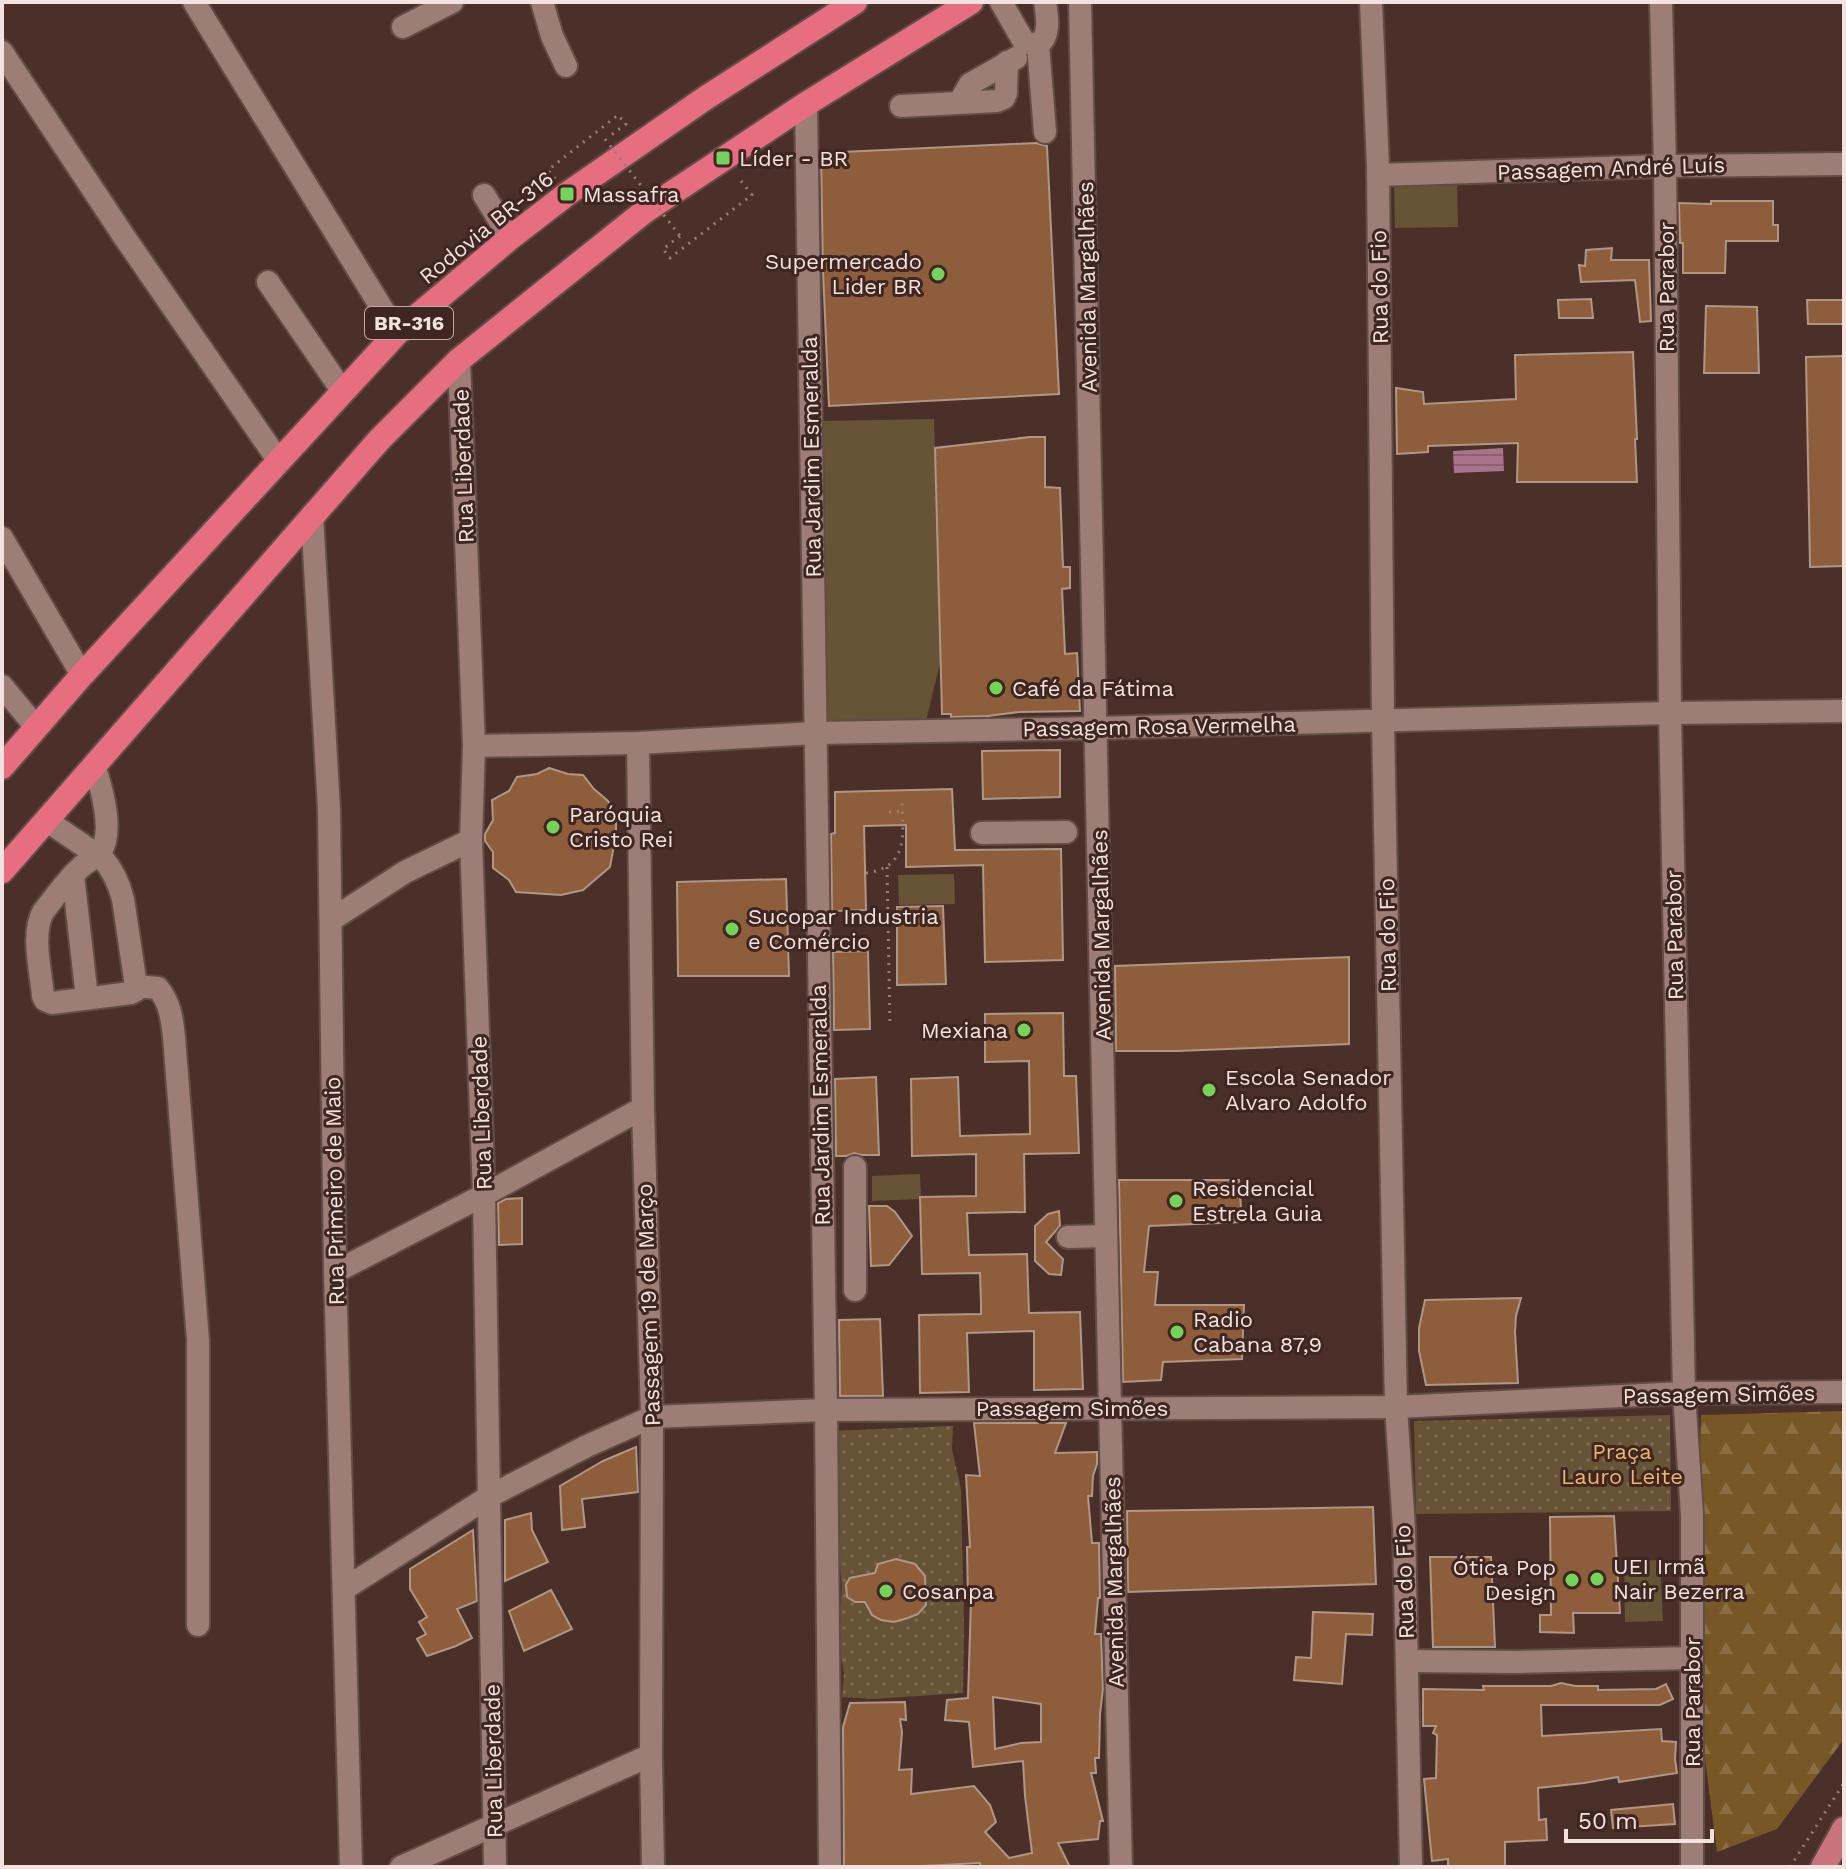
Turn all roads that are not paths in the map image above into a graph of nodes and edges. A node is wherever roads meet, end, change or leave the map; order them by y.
1 (194, 2) edge
2 (452, 2) edge
3 (542, 2) edge
4 (971, 2) edge
5 (1001, 2) edge
6 (1045, 2) edge
7 (1080, 2) edge
8 (1371, 2) edge
9 (1661, 2) edge
10 (842, 6) edge
11 (403, 27) dead end
12 (1038, 45) junction
13 (2, 52) edge
14 (566, 66) dead end
15 (806, 104) junction
16 (901, 106) dead end
17 (1045, 132) dead end
18 (1844, 164) edge
19 (1665, 166) junction
20 (1378, 175) junction
21 (484, 195) dead end
22 (510, 238) junction
23 (268, 282) dead end
24 (397, 333) junction
25 (459, 360) junction
26 (343, 392) junction
27 (278, 460) junction
28 (312, 515) junction
29 (2, 538) edge
30 (82, 675) junction
31 (2, 686) edge
32 (1844, 711) edge
33 (1670, 713) junction
34 (1383, 720) junction
35 (36, 727) junction
36 (1097, 728) junction
37 (815, 733) junction
38 (638, 743) junction
39 (474, 746) junction
40 (94, 765) junction
41 (2, 767) edge
42 (46, 820) junction
43 (1066, 832) dead end
44 (982, 833) dead end
45 (471, 840) junction
46 (97, 855) junction
47 (2, 871) edge
48 (73, 875) junction
49 (331, 920) junction
50 (136, 986) junction
51 (87, 998) junction
52 (643, 1108) junction
53 (855, 1167) dead end
54 (484, 1195) junction
55 (1106, 1236) junction
56 (1068, 1237) dead end
57 (335, 1272) junction
58 (855, 1290) dead end
59 (1844, 1392) edge
60 (1684, 1393) junction
61 (1396, 1407) junction
62 (1110, 1408) junction
63 (826, 1410) junction
64 (652, 1417) junction
65 (490, 1496) junction
66 (344, 1589) junction
67 (198, 1625) dead end
68 (1692, 1658) junction
69 (1407, 1661) junction
70 (651, 1755) junction
71 (494, 1825) junction
72 (1844, 1829) edge
73 (351, 1867) edge
74 (401, 1867) edge
75 (495, 1867) edge
76 (653, 1867) edge
77 (830, 1867) edge
78 (1121, 1867) edge
79 (1411, 1867) edge
80 (1692, 1867) edge
81 (1823, 1867) edge

1 - 24 street
2 - 11 street
3 - 14 street
4 - 15 highway, BR-316
5 - 12 street
6 - 12 street
7 - 36 street, Avenida Margalhães
8 - 20 street, Rua do Fio
9 - 19 street, Rua Parabor
10 - 22 highway, Rodovia BR-316 / BR-316
12 - 16 street
12 - 17 street
13 - 27 street
15 - 25 highway, BR-316
15 - 37 street, Rua Jardim Esmeralda
18 - 19 street, Passagem André Luís
19 - 20 street, Passagem André Luís
19 - 33 street, Rua Parabor
20 - 34 street, Rua do Fio
21 - 22 street
22 - 24 highway, Rodovia BR-316 / BR-316
23 - 26 street
24 - 26 highway, Rodovia BR-316 / BR-316
25 - 28 highway, BR-316
25 - 39 street, Rua Liberdade
26 - 27 highway, Rodovia BR-316 / BR-316
27 - 30 highway, Rodovia BR-316 / BR-316
28 - 40 highway, BR-316
28 - 49 street, Rua Primeiro de Maio
29 - 30 street
30 - 35 highway, Rodovia BR-316 / BR-316
31 - 35 street
32 - 33 street, Passagem Rosa Vermelha
33 - 34 street, Passagem Rosa Vermelha
33 - 60 street, Rua Parabor
34 - 36 street, Passagem Rosa Vermelha
34 - 61 street, Rua do Fio
35 - 41 highway, BR-316
36 - 37 street, Passagem Rosa Vermelha
36 - 55 street, Avenida Margalhães
37 - 38 street, Passagem Rosa Vermelha
37 - 63 street, Rua Jardim Esmeralda
38 - 39 street, Passagem Rosa Vermelha
38 - 52 street, Passagem 19 de Março
39 - 45 street, Rua Liberdade
40 - 42 highway, BR-316
40 - 46 street
42 - 46 street
42 - 47 highway, BR-316
43 - 44 street
45 - 49 street
45 - 54 street, Rua Liberdade
46 - 48 street
46 - 50 street
48 - 51 street
48 - 51 street
49 - 57 street, Rua Primeiro de Maio
50 - 51 street
50 - 67 street
52 - 54 street
52 - 64 street, Passagem 19 de Março
53 - 58 street
54 - 57 street
54 - 65 street, Rua Liberdade
55 - 56 street
55 - 62 street, Avenida Margalhães
57 - 66 street, Rua Primeiro de Maio
59 - 60 street, Passagem Simões
60 - 61 street, Passagem Simões
60 - 68 street, Rua Parabor
61 - 62 street, Passagem Simões
61 - 69 street, Rua do Fio
62 - 63 street, Passagem Simões
62 - 78 street, Avenida Margalhães
63 - 64 street, Passagem Simões
63 - 77 street, Rua Jardim Esmeralda
64 - 65 street, Passagem Simões
64 - 70 street, Passagem 19 de Março
65 - 66 street, Passagem Simões
65 - 71 street, Rua Liberdade
66 - 73 street, Rua Primeiro de Maio
68 - 69 street
68 - 80 street, Rua Parabor
69 - 79 street, Rua do Fio
70 - 71 street
70 - 76 street, Passagem 19 de Março
71 - 74 street
71 - 75 street, Rua Liberdade
72 - 81 main road

